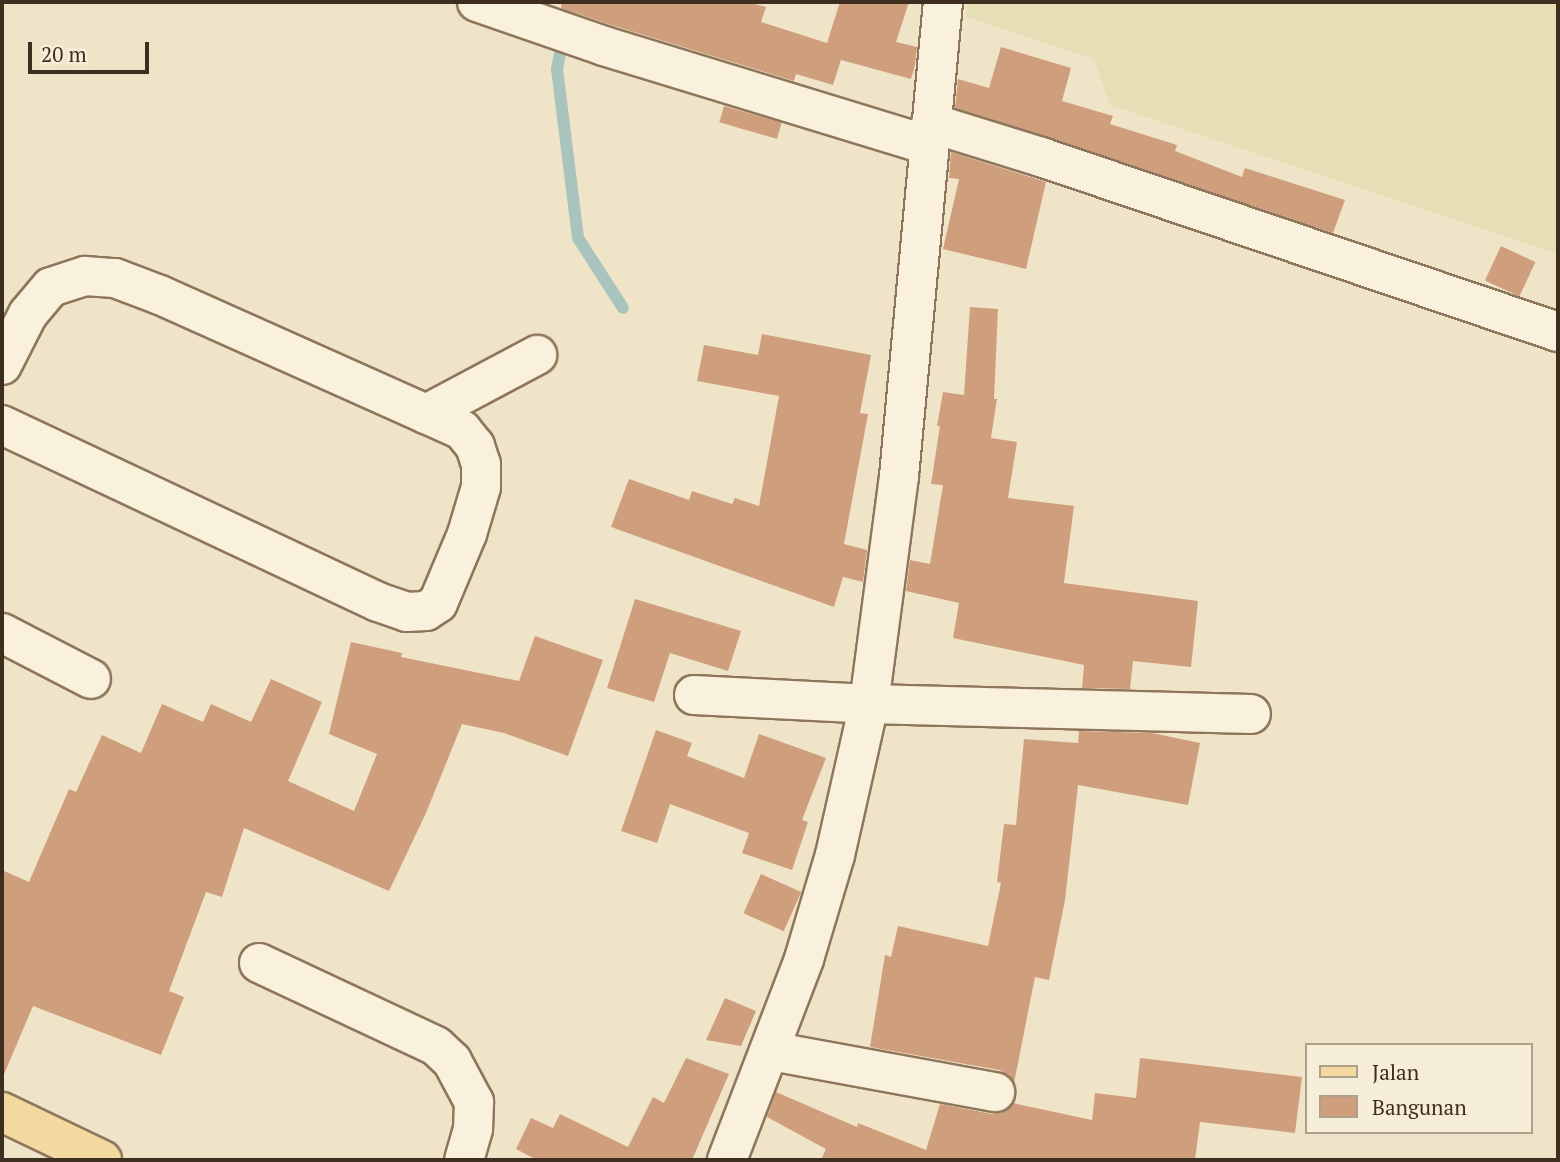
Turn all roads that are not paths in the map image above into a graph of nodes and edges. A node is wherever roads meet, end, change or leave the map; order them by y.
1 (477, 2) edge
2 (943, 2) edge
3 (930, 134) junction
4 (1558, 332) edge
5 (537, 355) dead end
6 (2, 365) edge
7 (426, 414) junction
8 (2, 425) edge
9 (2, 633) edge
10 (91, 679) dead end
11 (694, 695) dead end
12 (869, 705) junction
13 (1251, 714) dead end
14 (259, 963) dead end
15 (771, 1051) junction
16 (995, 1092) dead end
17 (2, 1112) edge
18 (88, 1157) edge
19 (464, 1160) edge
20 (727, 1160) edge

1 - 3 street
2 - 3 street
3 - 4 street
3 - 12 street
5 - 7 street
6 - 7 street
7 - 8 street
9 - 10 street
11 - 12 street
12 - 13 street
12 - 15 street
14 - 19 street
15 - 16 street
15 - 20 street
17 - 18 main road

